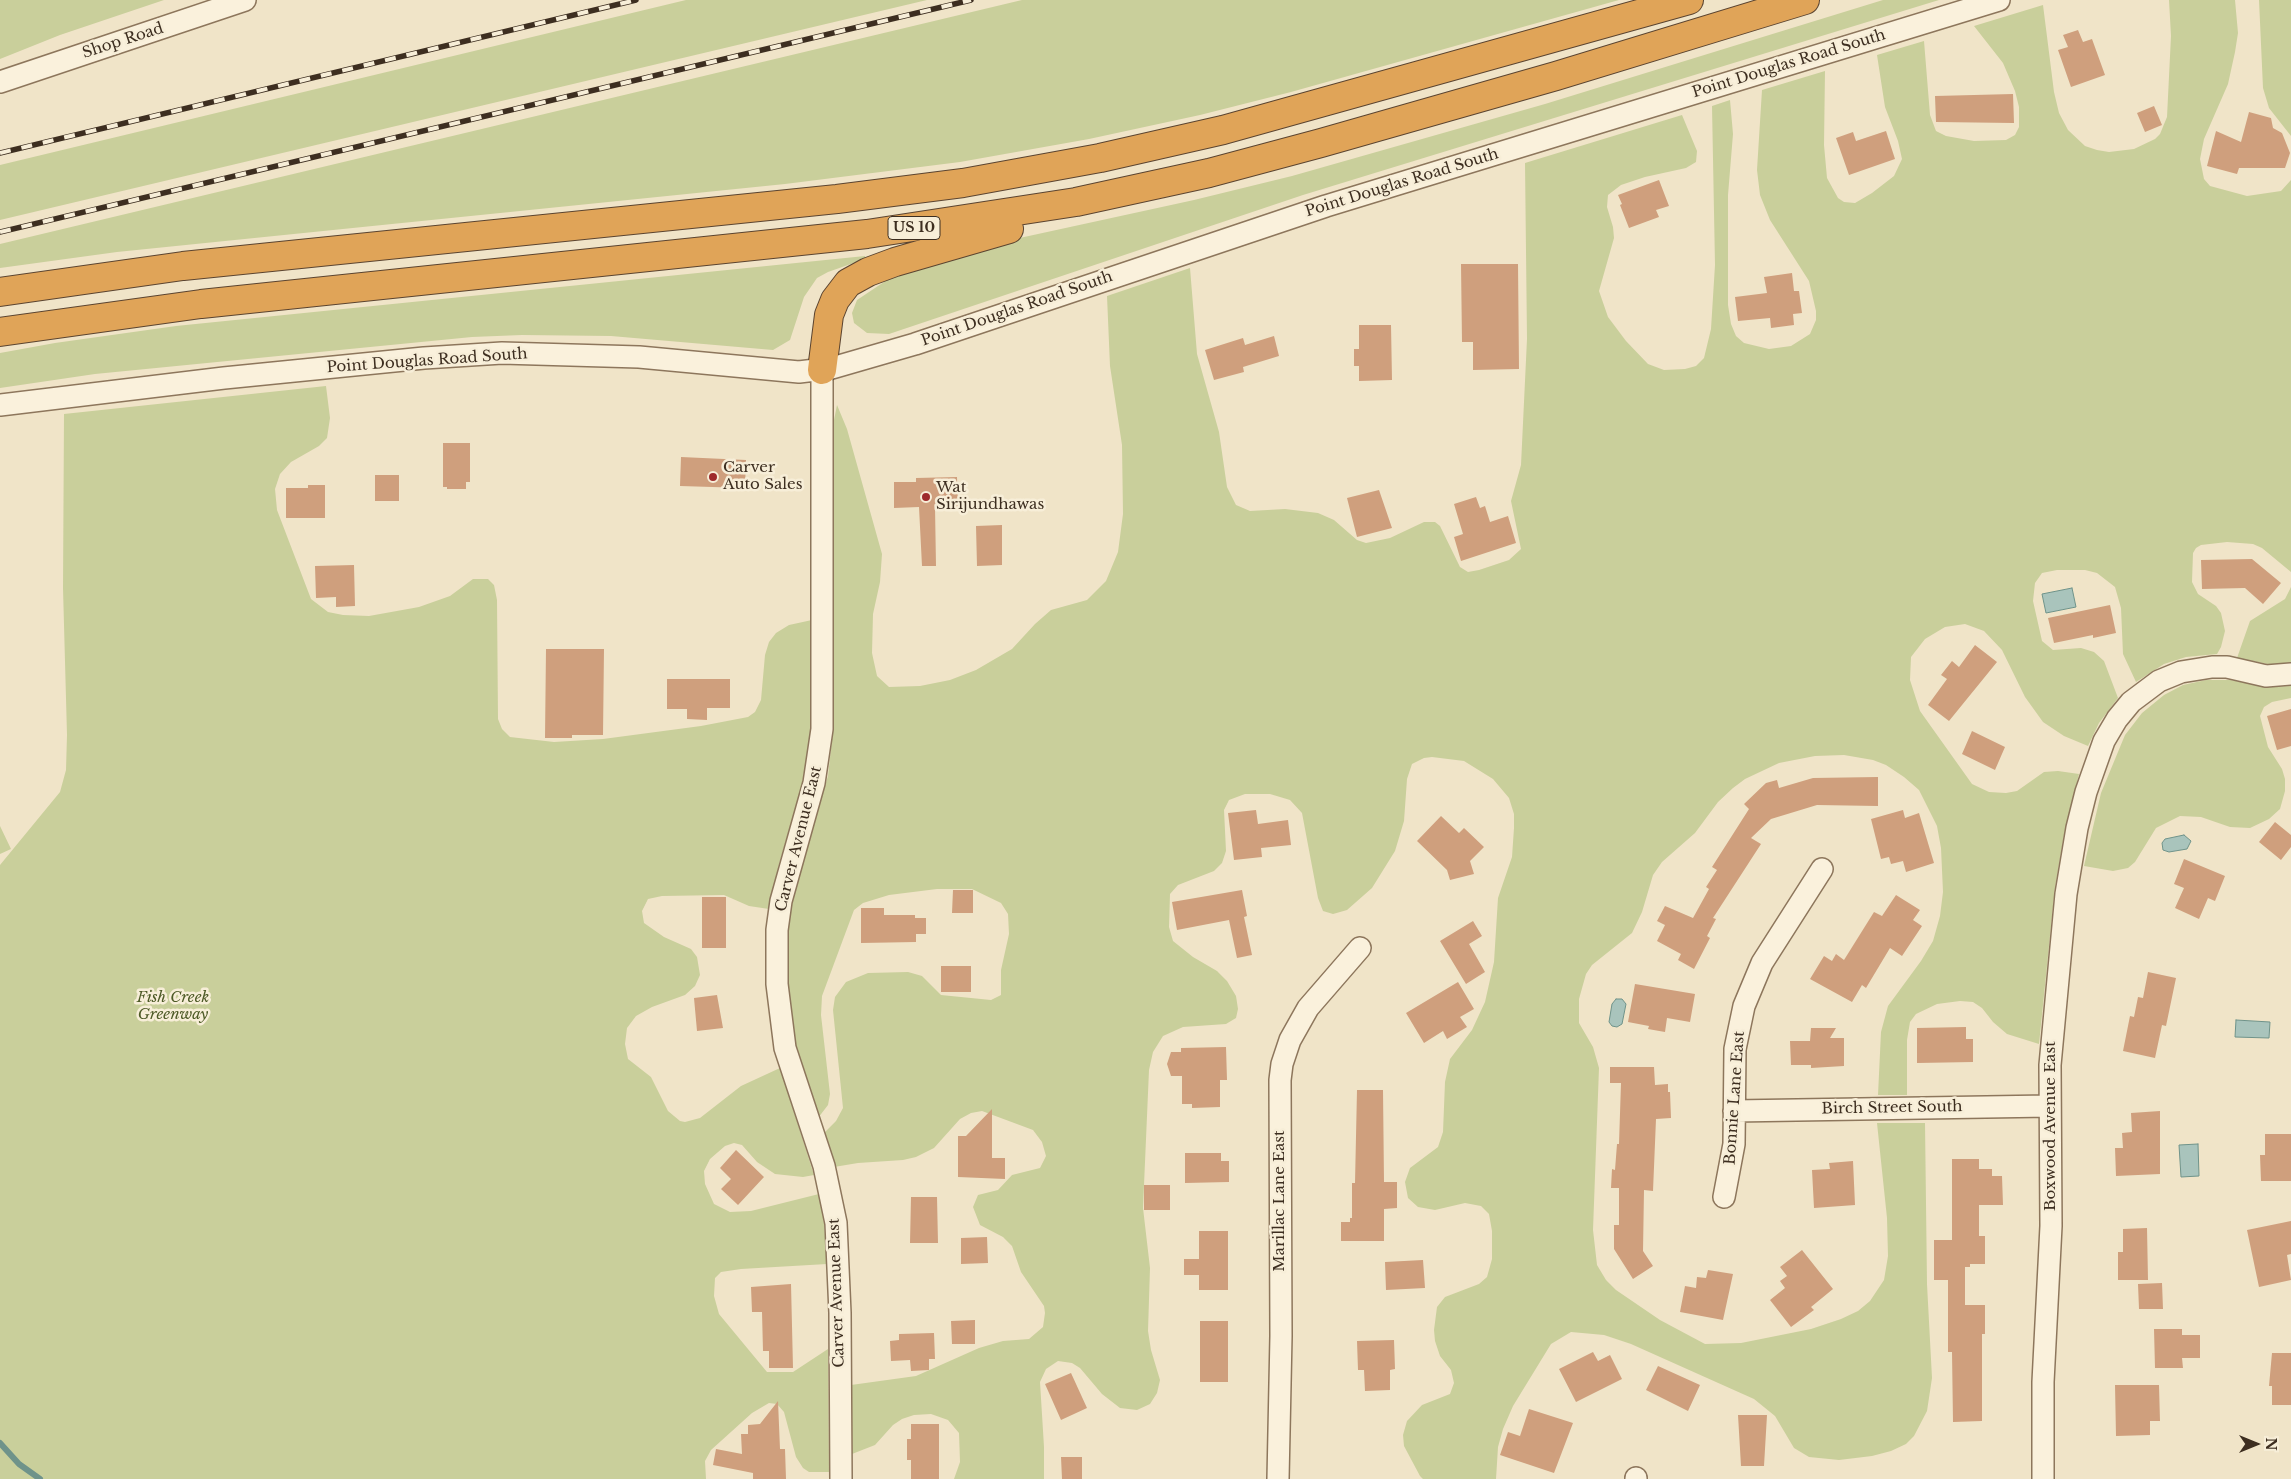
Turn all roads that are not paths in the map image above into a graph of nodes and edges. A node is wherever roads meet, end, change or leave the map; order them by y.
1 (245, 0) edge
2 (1689, 0) edge
3 (1805, 0) edge
4 (1999, 0) edge
5 (0, 82) edge
6 (1180, 180) junction
7 (0, 292) edge
8 (0, 332) edge
9 (822, 370) junction
10 (0, 405) edge
11 (2291, 674) edge
12 (1822, 869) dead end
13 (1360, 948) dead end
14 (2049, 1106) junction
15 (1734, 1111) junction
16 (1724, 1198) dead end
17 (841, 1479) edge
18 (1278, 1479) edge
19 (2043, 1479) edge

1 - 5 street, Shop Road
2 - 7 highway
3 - 6 highway, US 10
4 - 9 street, Point Douglas Road South
6 - 8 highway, US 10
6 - 9 highway
9 - 10 street, Point Douglas Road South
9 - 17 street, Carver Avenue East
11 - 14 street, Boxwood Avenue East
12 - 15 street, Bonnie Lane East
13 - 18 street, Marillac Lane East
14 - 15 street, Birch Street South
14 - 19 street, Boxwood Avenue East
15 - 16 street, Bonnie Lane East

